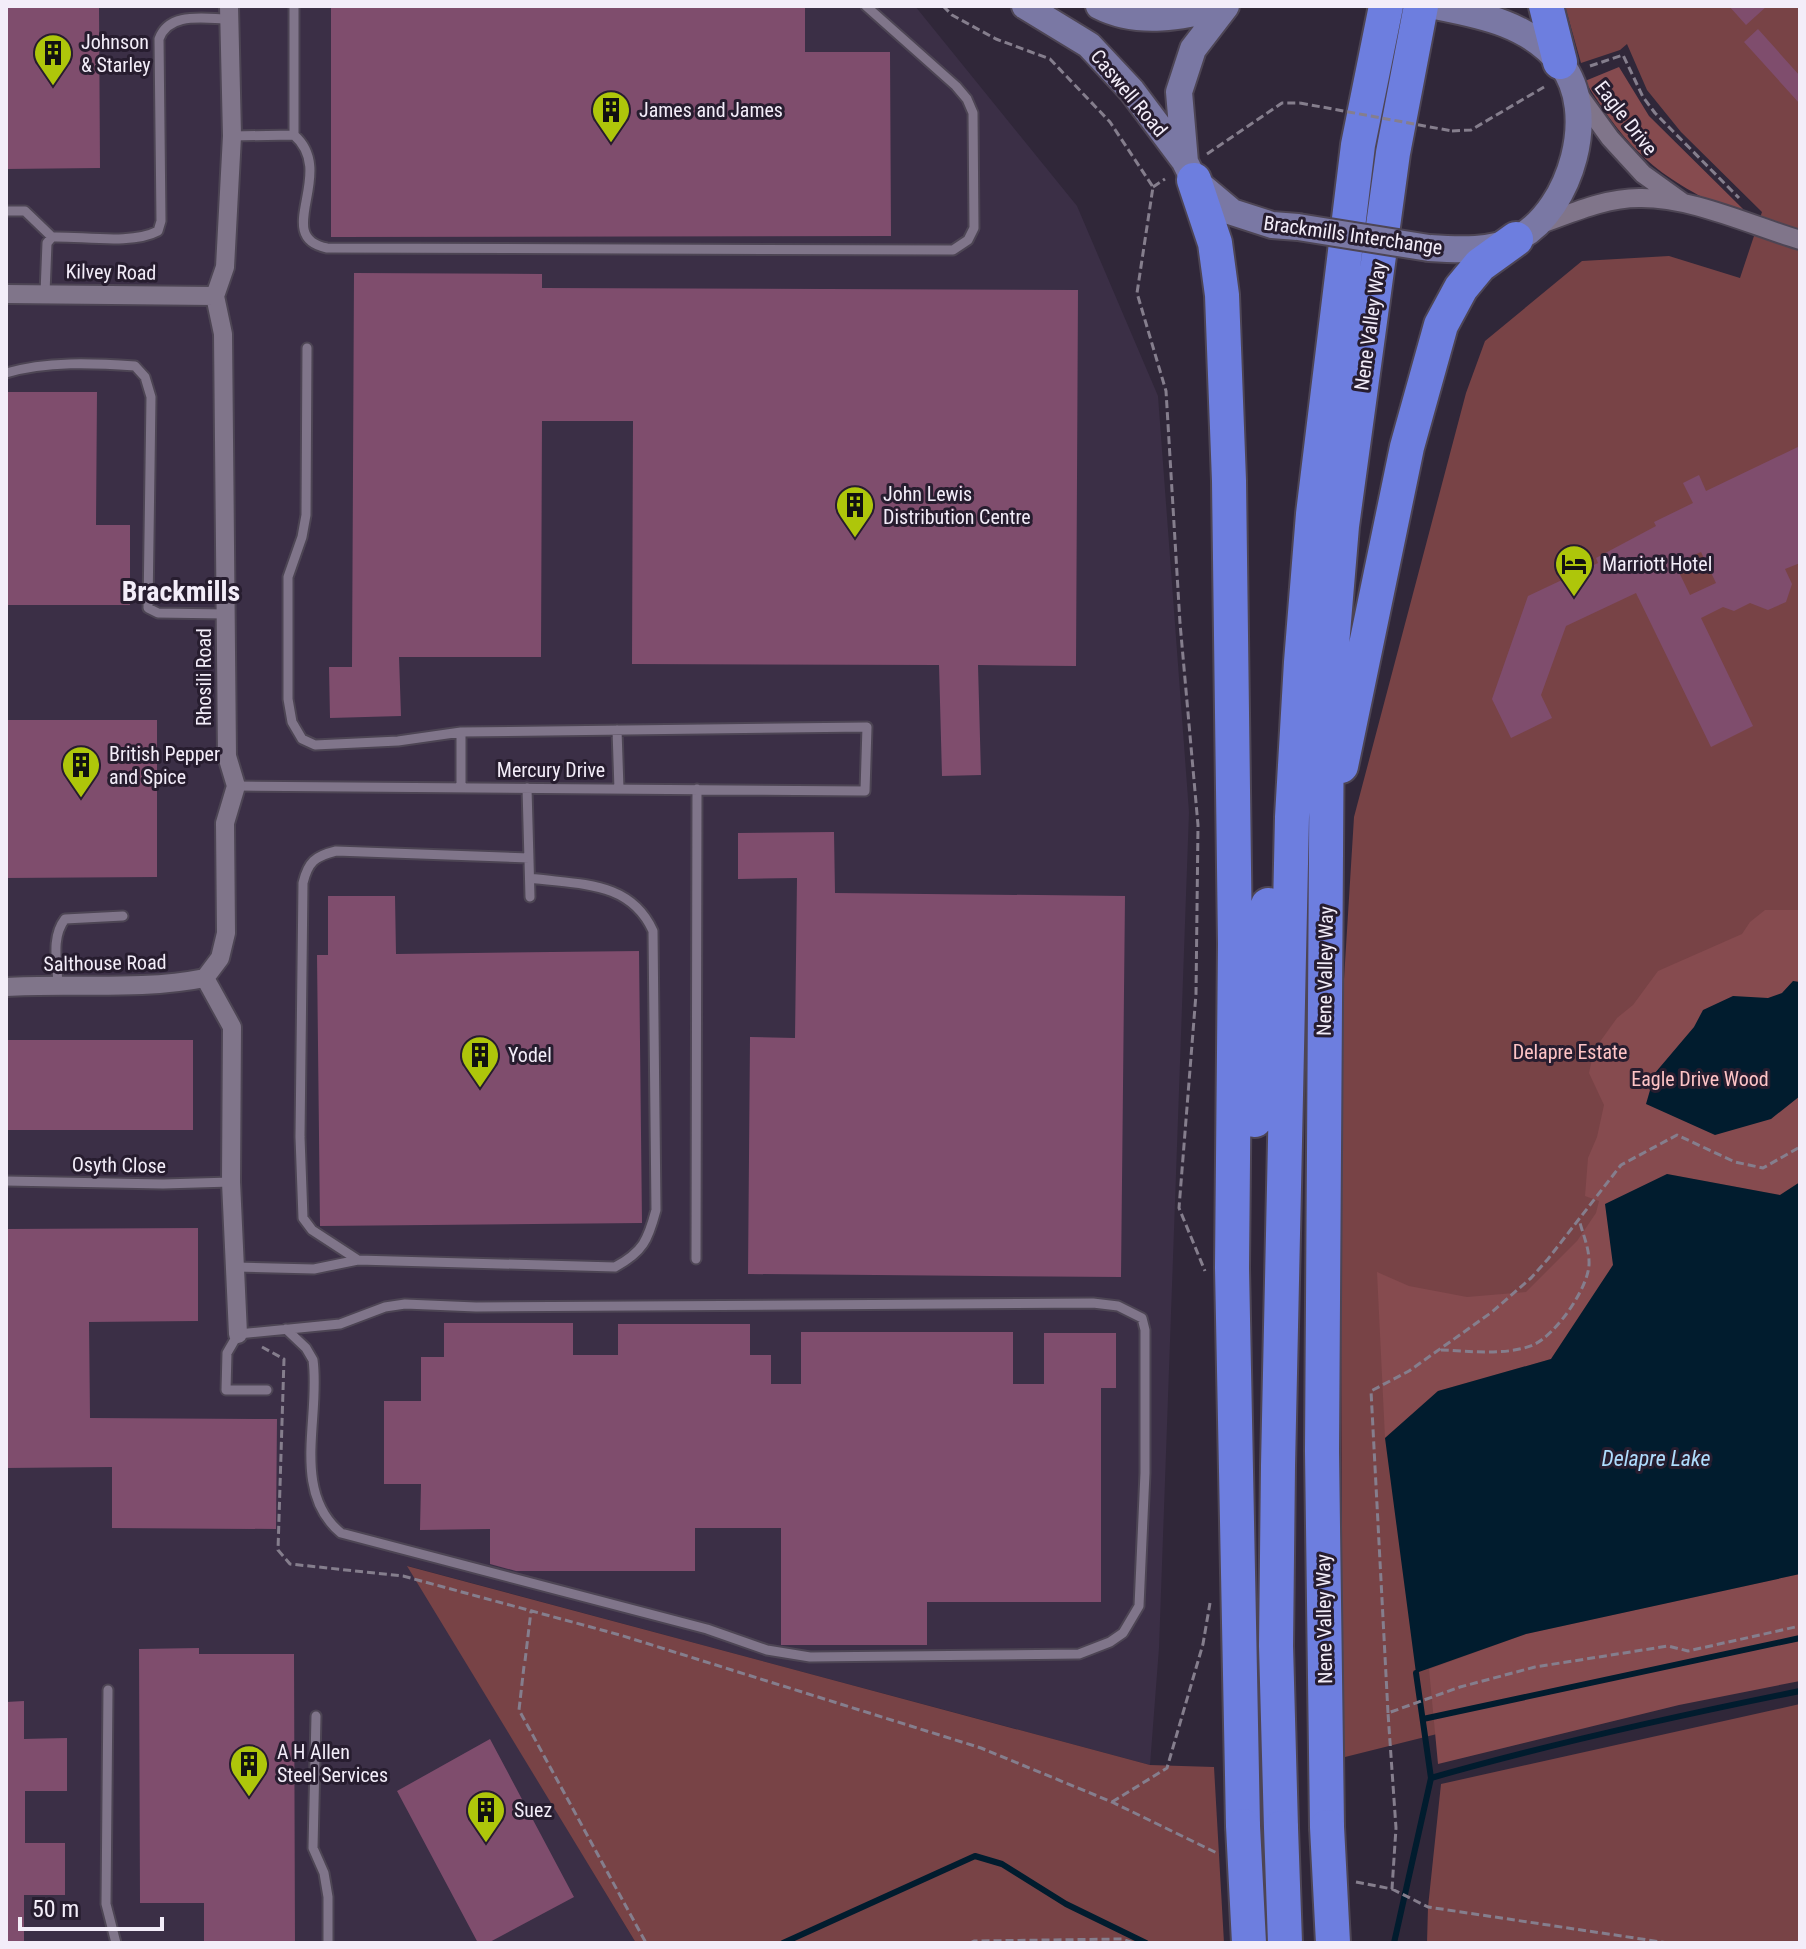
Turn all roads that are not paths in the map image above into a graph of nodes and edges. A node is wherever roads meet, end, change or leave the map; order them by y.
1 (294, 6) edge
2 (866, 6) edge
3 (1025, 6) edge
4 (1099, 6) edge
5 (1225, 6) edge
6 (1386, 6) edge
7 (1421, 6) edge
8 (1435, 6) edge
9 (1546, 6) edge
10 (229, 13) edge
11 (1566, 76) junction
12 (294, 135) junction
13 (232, 136) junction
14 (1188, 169) junction
15 (1684, 203) junction
16 (6, 211) edge
17 (1525, 233) junction
18 (52, 237) junction
19 (1800, 240) edge
20 (45, 293) junction
21 (6, 294) edge
22 (215, 296) junction
23 (307, 348) dead end
24 (6, 373) edge
25 (1313, 514) junction
26 (226, 614) junction
27 (617, 730) junction
28 (461, 732) junction
29 (236, 786) junction
30 (461, 787) junction
31 (527, 788) junction
32 (619, 789) junction
33 (697, 789) junction
34 (1327, 833) junction
35 (529, 858) junction
36 (530, 878) junction
37 (530, 897) dead end
38 (123, 916) dead end
39 (205, 978) junction
40 (58, 984) junction
41 (6, 987) edge
42 (6, 1181) edge
43 (231, 1182) junction
44 (696, 1259) dead end
45 (358, 1260) junction
46 (236, 1267) junction
47 (286, 1329) junction
48 (238, 1334) junction
49 (267, 1390) dead end
50 (1236, 1464) junction
51 (108, 1690) dead end
52 (316, 1716) dead end
53 (116, 1943) edge
54 (328, 1943) edge
55 (1249, 1943) edge
56 (1285, 1943) edge
57 (1333, 1943) edge

1 - 12 lane
2 - 12 lane
3 - 14 street, Caswell Road
4 - 5 street
5 - 14 street
6 - 25 highway, Nene Valley Way
7 - 34 highway, Nene Valley Way
8 - 11 street
9 - 11 highway
10 - 13 street, Rhosili Road
10 - 18 lane
11 - 15 street, Eagle Drive
11 - 17 street
12 - 13 lane
13 - 22 street, Rhosili Road
14 - 17 street, Brackmills Interchange, bridge
14 - 50 highway
15 - 17 street, Eagle Drive
15 - 19 street, Eagle Drive
16 - 18 lane
17 - 34 highway
18 - 20 lane
20 - 21 street, Kilvey Road
20 - 22 street, Kilvey Road
22 - 26 street, Rhosili Road
23 - 28 lane
24 - 26 lane
25 - 50 highway
25 - 56 highway, Nene Valley Way, bridge
26 - 29 street, Rhosili Road
27 - 28 lane
27 - 32 lane
27 - 33 lane, Mercury Drive
28 - 30 lane
29 - 30 lane, Mercury Drive
29 - 39 street, Rhosili Road
30 - 31 lane, Mercury Drive
31 - 32 lane, Mercury Drive
31 - 35 lane
32 - 33 lane, Mercury Drive
33 - 44 lane
34 - 57 highway, Nene Valley Way, bridge
35 - 36 lane
35 - 45 lane
36 - 37 lane
36 - 45 lane
38 - 40 lane
39 - 40 street, Salthouse Road
39 - 43 street
40 - 41 street, Salthouse Road
42 - 43 lane, Osyth Close
43 - 46 street
45 - 46 lane
46 - 48 street
47 - 47 lane
47 - 48 lane
48 - 49 lane
50 - 55 highway, bridge
51 - 53 lane
52 - 54 lane

